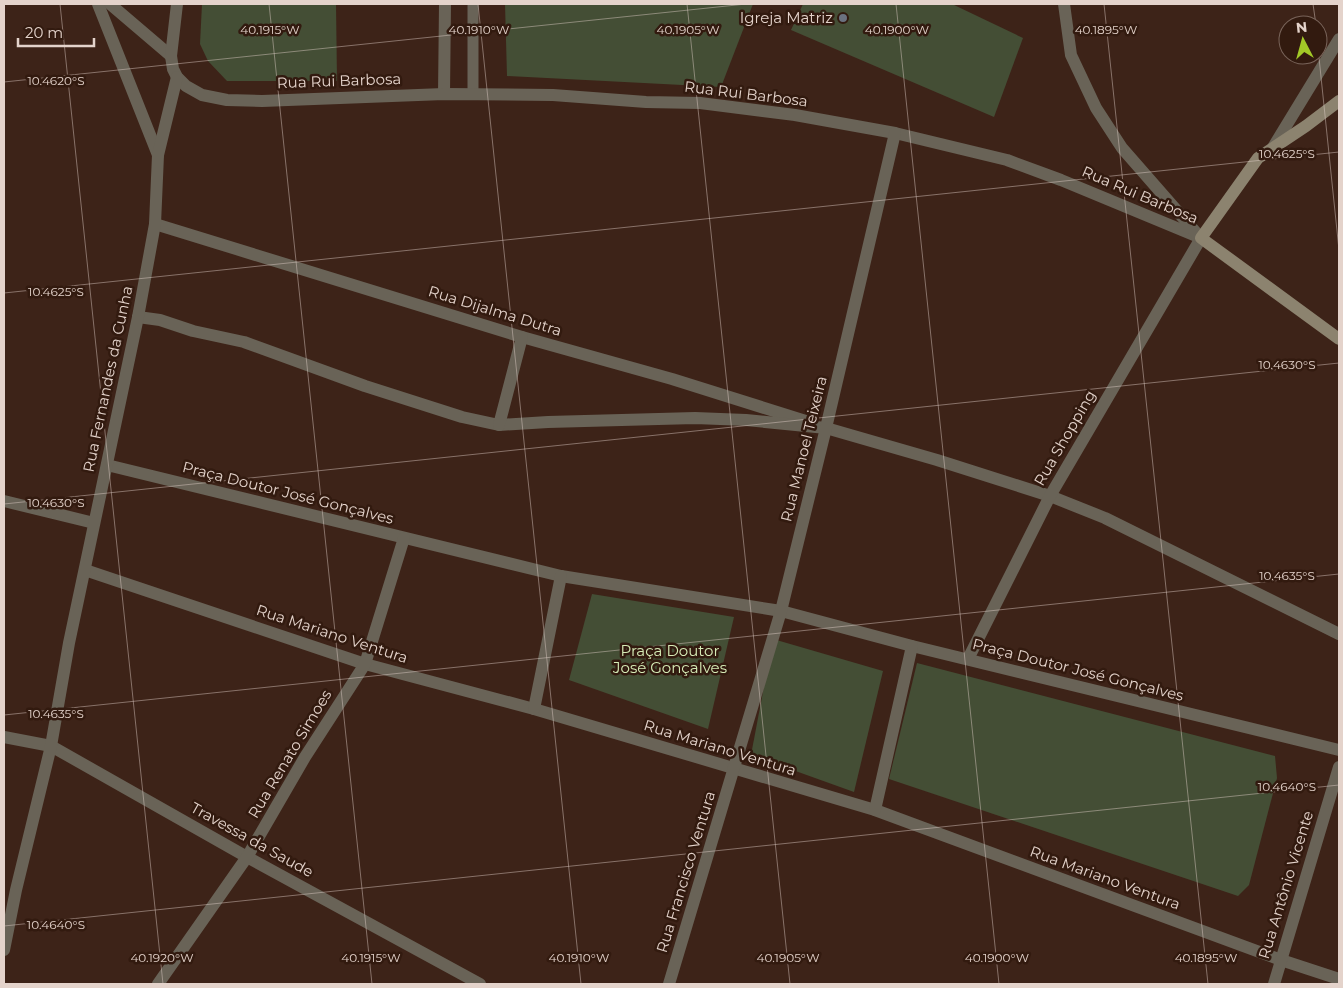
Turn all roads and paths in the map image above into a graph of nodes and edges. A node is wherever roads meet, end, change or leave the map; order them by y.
1 (98, 4) edge
2 (110, 4) edge
3 (177, 4) edge
4 (446, 4) edge
5 (473, 4) edge
6 (1064, 4) edge
7 (1339, 39) edge
8 (171, 56) junction
9 (177, 77) junction
10 (444, 94) junction
11 (473, 94) junction
12 (1339, 101) edge
13 (894, 133) junction
14 (1272, 149) junction
15 (158, 155) junction
16 (155, 224) junction
17 (1200, 238) junction
18 (138, 317) junction
19 (522, 337) junction
20 (1339, 339) edge
21 (499, 425) junction
22 (826, 428) junction
23 (107, 465) junction
24 (1050, 496) junction
25 (4, 501) edge
26 (94, 523) junction
27 (404, 538) junction
28 (85, 570) junction
29 (560, 576) junction
30 (781, 611) junction
31 (1339, 634) edge
32 (912, 646) junction
33 (968, 659) junction
34 (365, 664) junction
35 (534, 709) junction
36 (4, 737) edge
37 (51, 746) junction
38 (1339, 750) edge
39 (1339, 767) edge
40 (733, 769) junction
41 (875, 810) junction
42 (247, 857) junction
43 (4, 950) edge
44 (1280, 960) junction
45 (1339, 979) edge
46 (158, 984) edge
47 (480, 984) edge
48 (669, 984) edge
49 (1274, 984) edge

1 - 15 street
2 - 8 street
3 - 8 street
4 - 10 street
5 - 11 lane
6 - 17 street
7 - 14 street
8 - 9 street
9 - 10 street, Rua Rui Barbosa
9 - 15 street, Rua Fernandes da Cunha
10 - 11 street, Rua Rui Barbosa
11 - 13 street, Rua Rui Barbosa
12 - 14 main road
13 - 17 street, Rua Rui Barbosa
13 - 22 street, Rua Manoel Teixeira
14 - 17 main road
15 - 16 street, Rua Fernandes da Cunha
16 - 18 street, Rua Fernandes da Cunha
16 - 19 street, Rua Dijalma Dutra
17 - 20 main road, Rua Rui Barbosa
17 - 24 street, Rua Shopping
18 - 21 street
18 - 23 street, Rua Fernandes da Cunha
19 - 21 street
19 - 22 street, Rua Dijalma Dutra
21 - 22 street
22 - 24 street
22 - 30 street, Rua Manoel Teixeira
23 - 26 street, Rua Fernandes da Cunha
23 - 27 street, Praça Doutor José Gonçalves
24 - 31 street
24 - 33 street, Rua Shopping
25 - 26 street
26 - 28 street, Rua Fernandes da Cunha
27 - 29 street, Praça Doutor José Gonçalves
27 - 34 street, Rua Renato Simoes
28 - 34 street, Rua Mariano Ventura
28 - 37 street, Rua Fernandes da Cunha
29 - 30 street, Praça Doutor José Gonçalves
29 - 35 street
30 - 32 street, Praça Doutor José Gonçalves
30 - 40 street, Rua Manoel Teixeira
32 - 33 street, Praça Doutor José Gonçalves
32 - 41 street
33 - 38 street, Praça Doutor José Gonçalves
34 - 35 street, Rua Mariano Ventura
34 - 42 street, Rua Renato Simoes
35 - 40 street, Rua Mariano Ventura
36 - 37 street, Travessa da Saude
37 - 42 street, Travessa da Saude
37 - 43 street, Rua Fernandes da Cunha
39 - 44 street, Rua Antônio Vicente
40 - 41 street, Rua Mariano Ventura
40 - 48 street, Rua Francisco Ventura
41 - 44 street, Rua Mariano Ventura
42 - 46 street, Rua Renato Simoes
42 - 47 street, Travessa da Saude
44 - 45 street, Rua Mariano Ventura
44 - 49 street, Rua Antônio Vicente

